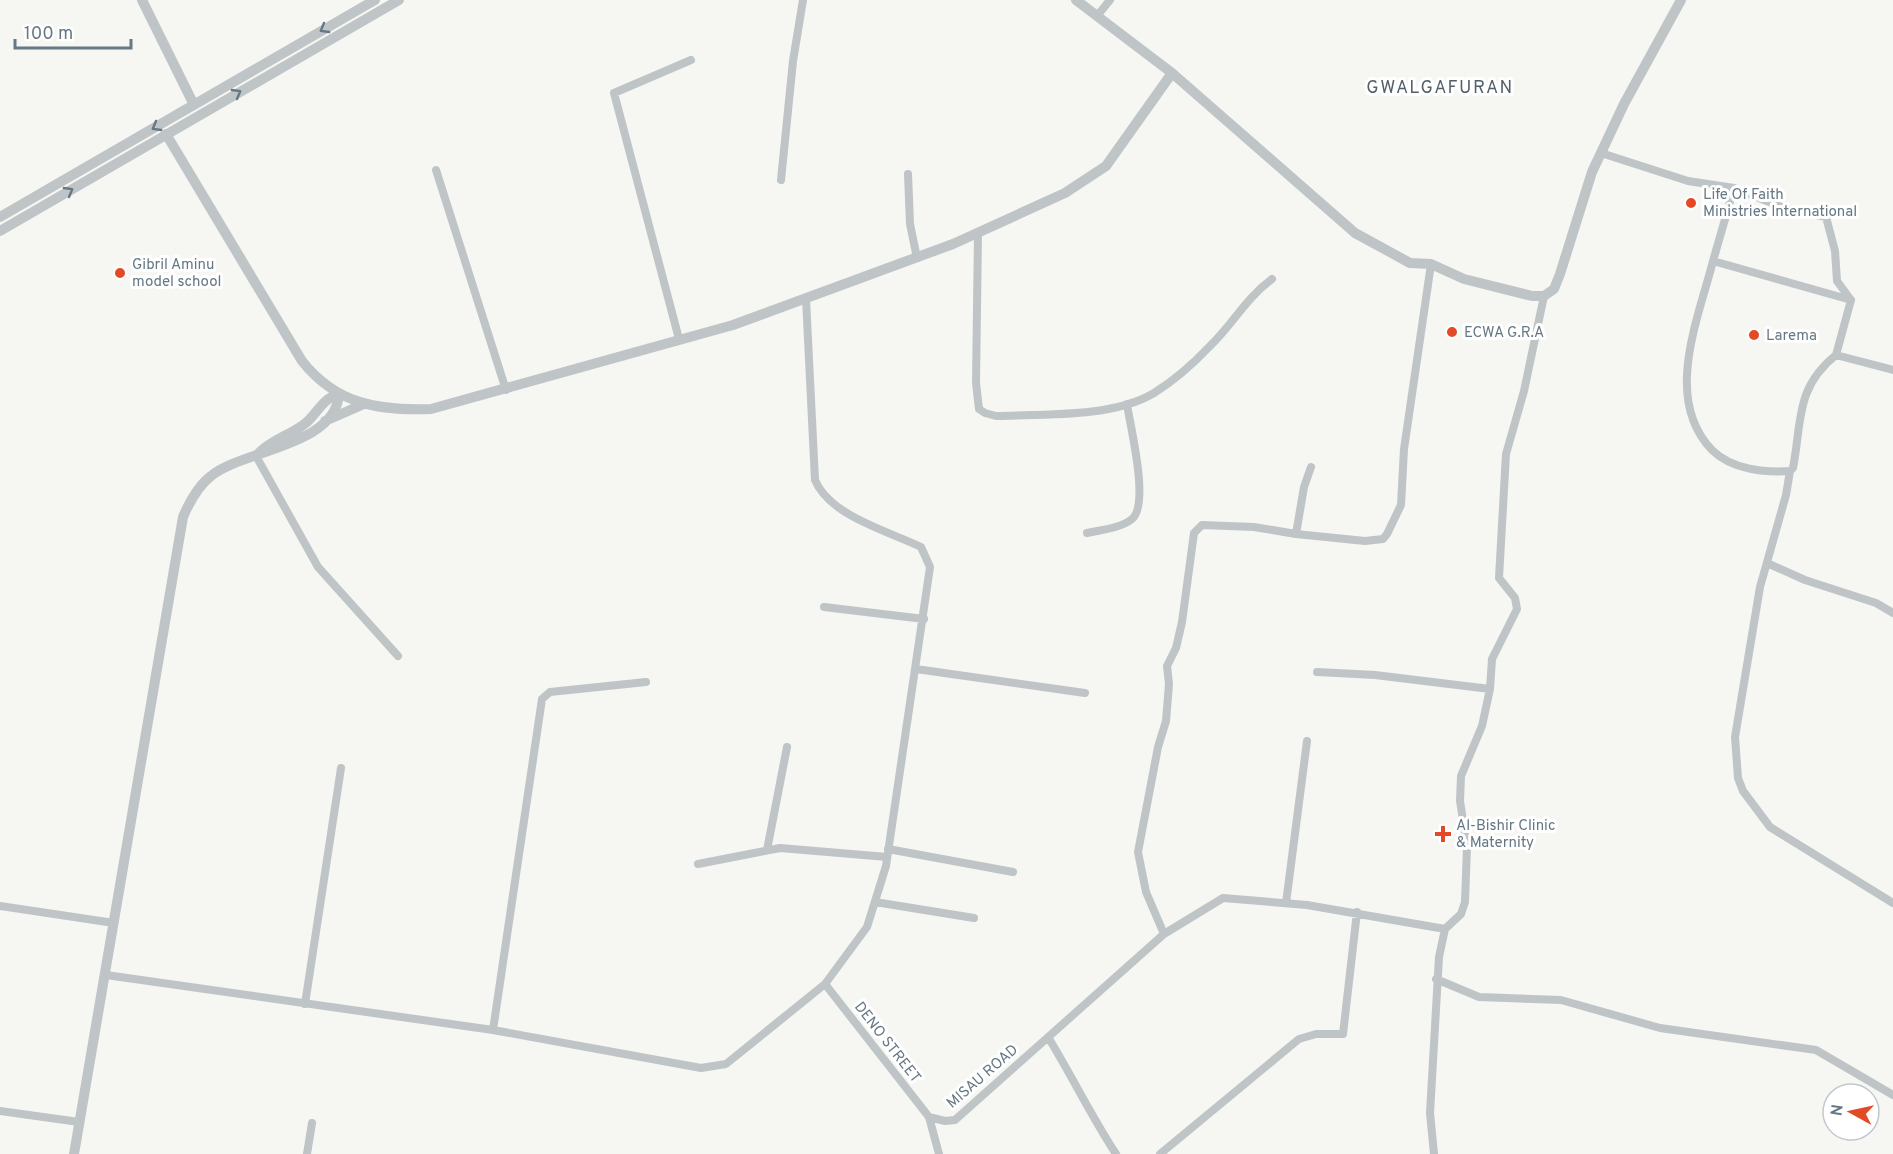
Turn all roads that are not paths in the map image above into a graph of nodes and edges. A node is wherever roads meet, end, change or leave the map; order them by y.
1 (142, 0) edge
2 (375, 0) edge
3 (399, 0) edge
4 (803, 0) edge
5 (1076, 0) edge
6 (1110, 0) edge
7 (1681, 0) edge
8 (1097, 16) junction
9 (299, 44) junction
10 (304, 54) junction
11 (691, 60) dead end
12 (1172, 73) junction
13 (194, 105) junction
14 (166, 134) junction
15 (1601, 153) junction
16 (436, 170) dead end
17 (908, 174) dead end
18 (781, 180) dead end
19 (1734, 188) junction
20 (33, 198) junction
21 (40, 208) junction
22 (0, 217) edge
23 (0, 231) edge
24 (978, 233) junction
25 (917, 258) junction
26 (1713, 261) junction
27 (1431, 264) junction
28 (1272, 279) dead end
29 (1544, 296) junction
30 (806, 299) junction
31 (1851, 300) junction
32 (679, 339) junction
33 (1836, 355) junction
34 (1893, 370) edge
35 (317, 381) junction
36 (506, 390) junction
37 (339, 394) junction
38 (364, 404) junction
39 (1127, 404) junction
40 (316, 410) junction
41 (325, 421) junction
42 (256, 456) junction
43 (1311, 467) dead end
44 (1790, 471) junction
45 (1087, 533) dead end
46 (1296, 534) junction
47 (1767, 563) junction
48 (825, 607) dead end
49 (1893, 613) edge
50 (924, 619) junction
51 (398, 656) dead end
52 (916, 669) junction
53 (1317, 672) dead end
54 (646, 682) dead end
55 (1490, 689) junction
56 (1085, 693) dead end
57 (1307, 741) dead end
58 (787, 747) dead end
59 (341, 768) dead end
60 (767, 850) junction
61 (888, 853) junction
62 (698, 864) dead end
63 (1013, 872) dead end
64 (875, 902) junction
65 (1286, 903) junction
66 (1893, 903) edge
67 (0, 906) edge
68 (1357, 912) junction
69 (974, 918) dead end
70 (114, 923) junction
71 (1445, 929) junction
72 (1164, 934) junction
73 (106, 975) junction
74 (1437, 979) junction
75 (825, 984) junction
76 (305, 1004) junction
77 (493, 1030) junction
78 (1048, 1037) junction
79 (1893, 1095) edge
80 (0, 1111) edge
81 (929, 1117) junction
82 (79, 1122) junction
83 (312, 1123) dead end
84 (74, 1154) edge
85 (307, 1154) edge
86 (939, 1154) edge
87 (1116, 1154) edge
88 (1160, 1154) edge
89 (1434, 1154) edge

1 - 13 street
2 -> 9 street
3 - 10 street
4 - 18 street
5 - 8 street
6 - 8 street
7 - 15 street
8 - 12 street
9 - 10 street
9 - 13 street
14 -> 10 street
11 - 32 street
12 - 24 street
12 - 27 street
13 -> 20 street
21 -> 14 street
14 - 35 street
15 - 19 street
15 - 29 street
16 - 36 street
17 - 25 street
19 - 26 street
19 - 31 street
20 - 21 street
20 - 22 street
21 - 23 street
24 - 25 street
24 - 39 street
25 - 30 street
26 - 31 street
26 - 44 street
27 - 29 street
27 - 46 street
28 - 39 street
29 - 55 street
30 - 32 street
30 - 50 street
31 - 33 street
32 - 36 street
33 - 34 street
33 - 44 street
35 - 37 street
35 - 40 street
36 - 38 street
37 - 38 street
37 - 40 street
37 - 41 street
38 - 41 street
39 - 45 street
40 - 42 street
41 - 42 street
42 - 51 street
42 - 70 street
43 - 46 street
44 - 47 street
46 - 72 street
47 - 49 street
47 - 66 street
48 - 50 street
50 - 52 street
52 - 56 street
52 - 61 street
53 - 55 street
54 - 77 street
55 - 71 street
57 - 65 street
58 - 60 street
59 - 76 street
60 - 61 street
60 - 62 street
61 - 63 street
61 - 64 street
64 - 69 street
64 - 75 street
65 - 68 street, MISAU ROAD
65 - 72 street, MISAU ROAD
67 - 70 street
68 - 71 street, MISAU ROAD
68 - 88 street
70 - 73 street
71 - 74 street
72 - 78 street, MISAU ROAD
73 - 76 street
73 - 82 street
74 - 79 street
74 - 89 street
75 - 77 street
75 - 81 street, DENO STREET
76 - 77 street
78 - 81 street, MISAU ROAD
78 - 87 street
80 - 82 street
81 - 86 street
82 - 84 street
83 - 85 street

